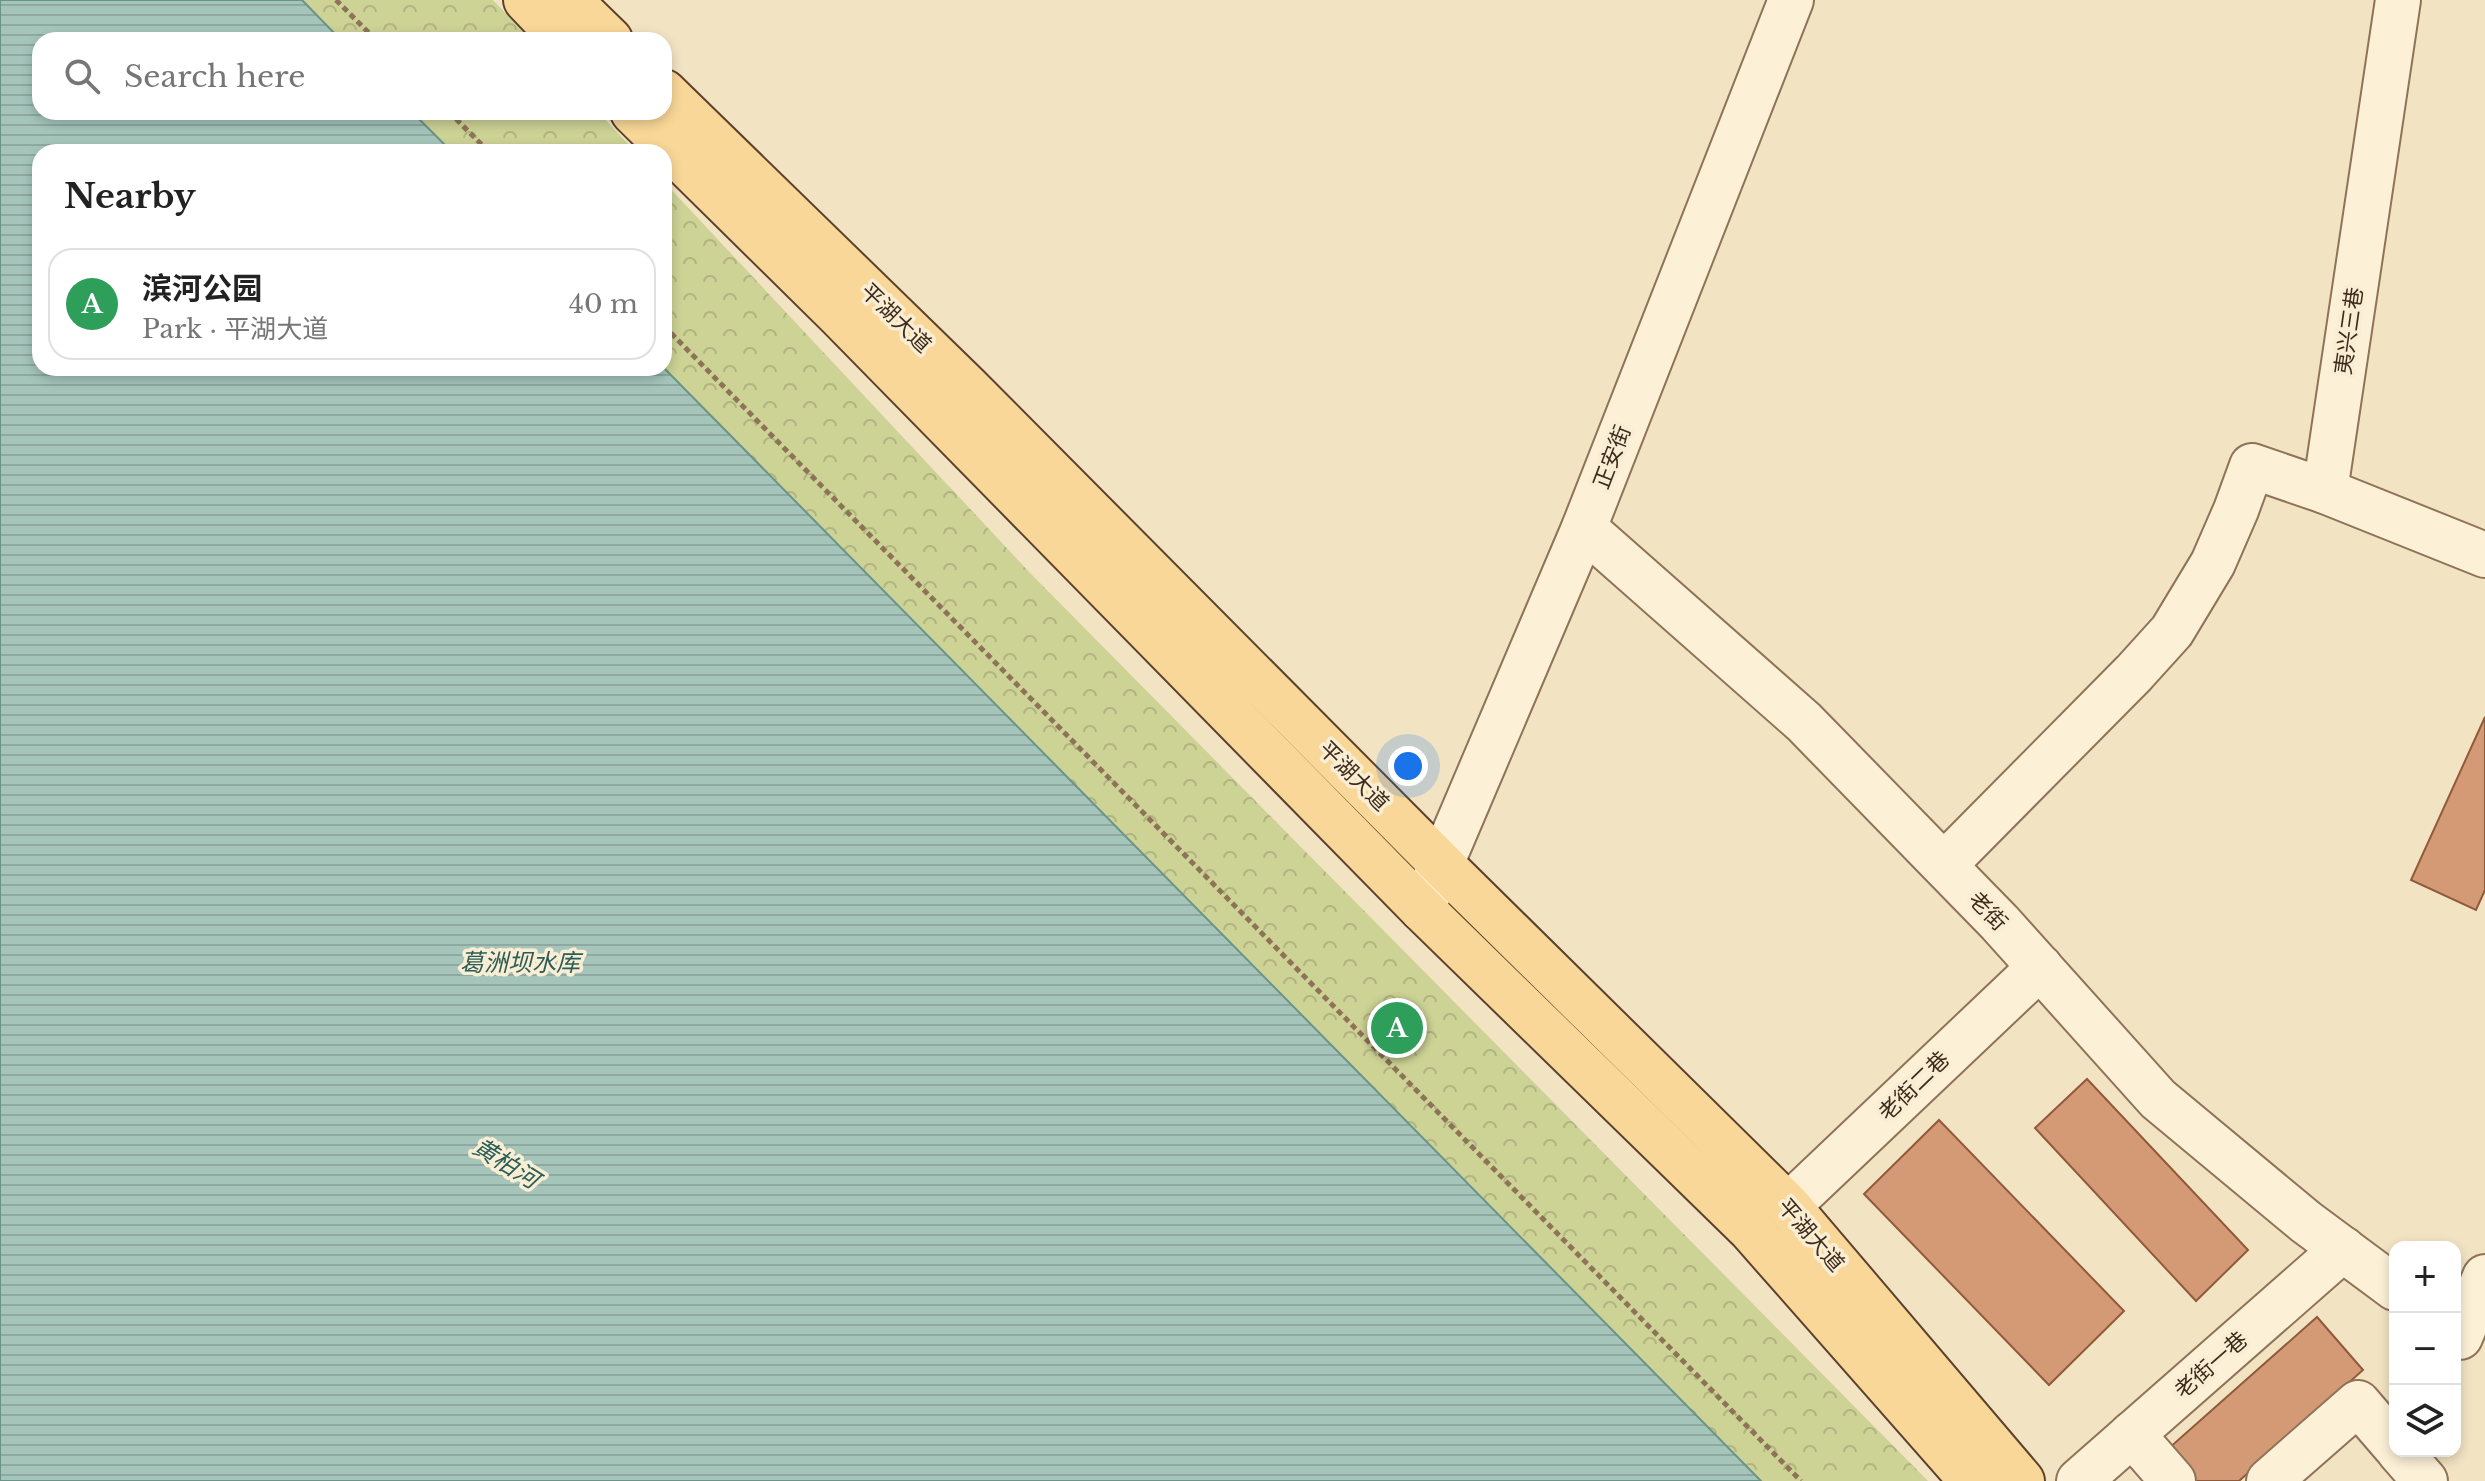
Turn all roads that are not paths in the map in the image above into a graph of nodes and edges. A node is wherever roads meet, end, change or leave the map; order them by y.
1 (526, 0) edge
2 (569, 0) edge
3 (1791, 0) edge
4 (2398, 0) edge
5 (556, 32) edge
6 (602, 32) edge
7 (672, 100) edge
8 (641, 120) edge
9 (665, 144) edge
10 (672, 150) edge
11 (2325, 491) junction
12 (1584, 528) junction
13 (2485, 555) edge
14 (1442, 865) junction
15 (1944, 865) junction
16 (1422, 909) junction
17 (2040, 967) junction
18 (1788, 1206) junction
19 (2343, 1249) junction
20 (2485, 1277) edge
21 (2389, 1284) edge
22 (2467, 1340) edge
23 (2132, 1434) junction
24 (2389, 1439) edge
25 (2404, 1457) edge
26 (1972, 1481) edge
27 (2022, 1481) edge
28 (2079, 1481) edge
29 (2173, 1481) edge
30 (2269, 1481) edge
31 (2425, 1481) edge

1 - 5 main road
2 - 6 main road
3 - 12 street, 正安街
4 - 11 street, 夷兴三巷
7 - 14 main road, 平湖大道
8 - 9 main road, 平湖大道
10 - 16 main road, 平湖大道
11 - 13 street
11 - 15 street
12 - 14 street, 正安街
12 - 15 street, 老街
14 - 16 street, 正安街
14 - 18 main road, 平湖大道
15 - 17 street, 老街
16 - 26 main road, 平湖大道
17 - 18 street, 老街二巷
17 - 19 street, 老街
18 - 27 main road, 平湖大道
19 - 21 street, 老街
19 - 23 street, 老街一巷
20 - 22 street
23 - 28 street, 老街一巷
23 - 29 street
24 - 30 street
25 - 31 street

